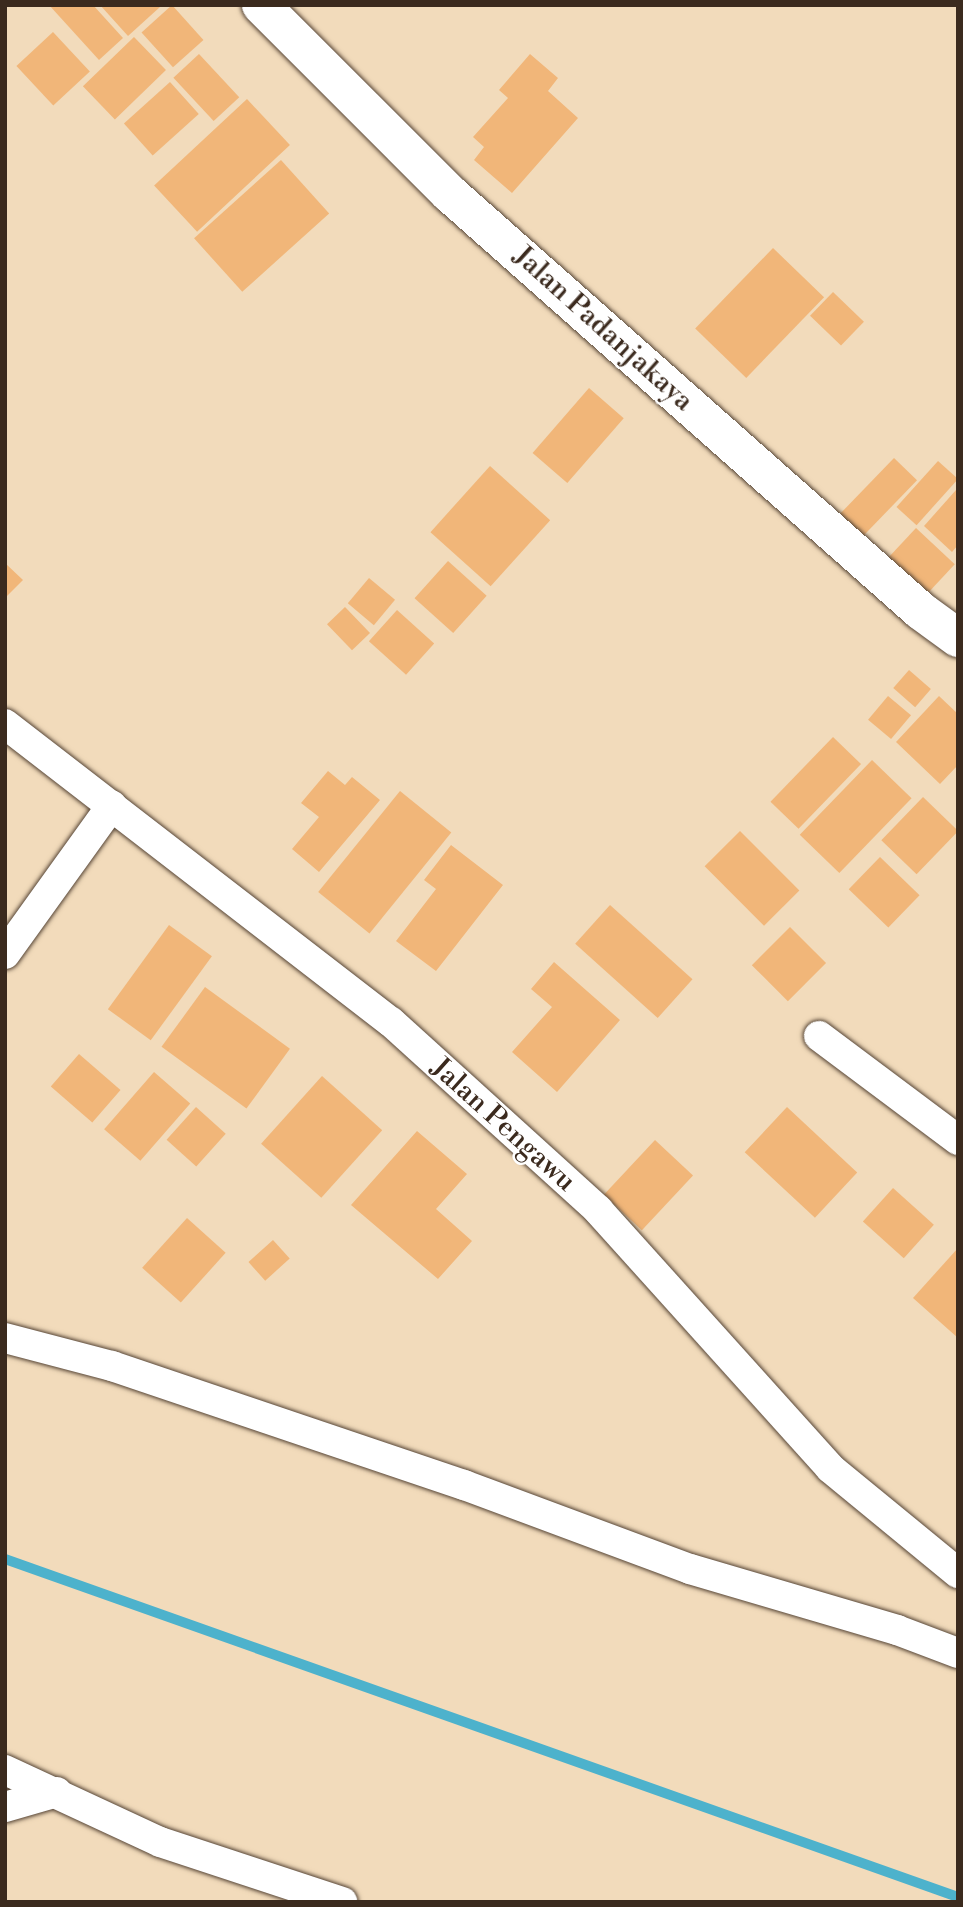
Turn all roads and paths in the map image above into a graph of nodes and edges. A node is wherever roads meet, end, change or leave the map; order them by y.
1 (261, 5) edge
2 (958, 638) edge
3 (5, 724) edge
4 (112, 805) junction
5 (5, 954) edge
6 (819, 1036) dead end
7 (958, 1140) edge
8 (5, 1338) edge
9 (958, 1573) edge
10 (953, 1643) edge
11 (5, 1770) edge
12 (57, 1792) junction
13 (5, 1807) edge
14 (328, 1899) edge

1 - 2 street, Jalan Padanjakaya
3 - 4 street, Jalan Pengawu
4 - 5 street
4 - 9 street, Jalan Pengawu
6 - 7 street
8 - 10 street
11 - 12 street
12 - 13 street
12 - 14 street

